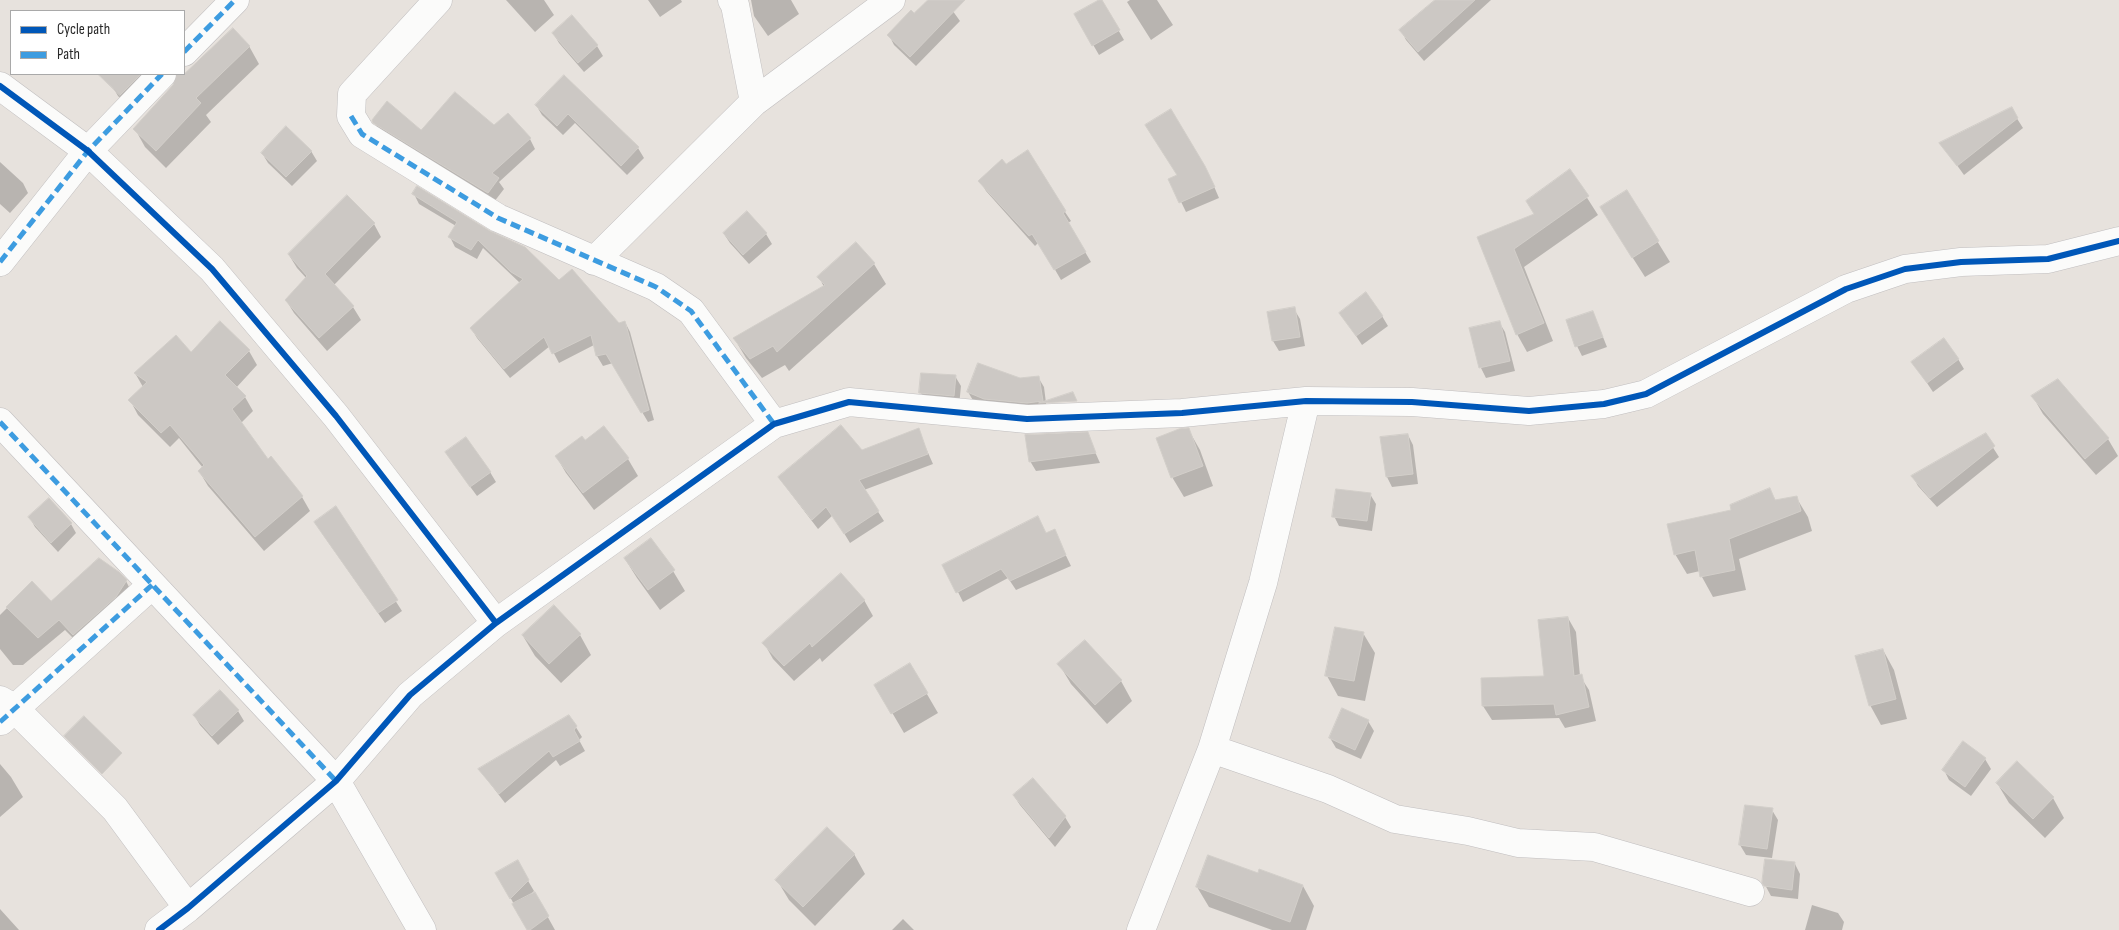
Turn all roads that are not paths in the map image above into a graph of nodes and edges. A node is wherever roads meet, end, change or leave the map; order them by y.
1 (235, 0) edge
2 (438, 0) edge
3 (732, 0) edge
4 (890, 0) edge
5 (185, 51) edge
6 (161, 75) edge
7 (0, 86) edge
8 (754, 102) junction
9 (88, 151) junction
10 (2119, 241) edge
11 (594, 261) junction
12 (0, 262) edge
13 (1306, 401) junction
14 (0, 422) edge
15 (774, 424) junction
16 (152, 585) junction
17 (496, 623) junction
18 (5, 710) edge
19 (1212, 749) junction
20 (336, 782) junction
21 (1750, 892) dead end
22 (188, 908) junction
23 (160, 930) edge
24 (422, 930) edge
25 (1141, 930) edge

1 - 5 street
2 - 11 street
3 - 8 street
4 - 8 street
6 - 9 street
7 - 9 street
8 - 11 street
9 - 12 street
9 - 17 street
10 - 13 street
11 - 15 street
13 - 15 street
13 - 19 street
14 - 16 street
15 - 17 street
16 - 18 street
16 - 20 street
17 - 20 street
18 - 22 street
19 - 21 street
19 - 25 street
20 - 22 street
20 - 24 street
22 - 23 street

